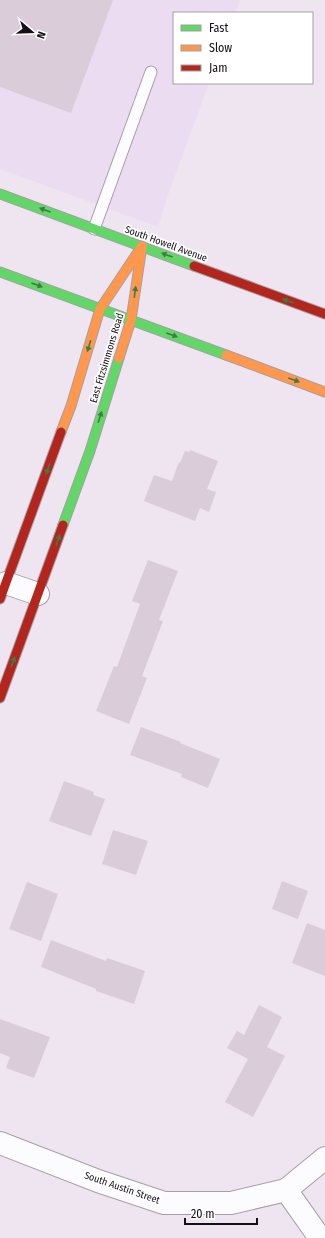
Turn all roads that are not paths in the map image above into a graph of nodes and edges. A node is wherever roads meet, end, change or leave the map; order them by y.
1 (151, 72) dead end
2 (0, 194) edge
3 (94, 229) junction
4 (142, 246) junction
5 (0, 272) edge
6 (100, 309) junction
7 (325, 314) edge
8 (131, 320) junction
9 (325, 392) edge
10 (3, 591) edge
11 (38, 594) junction
12 (0, 698) edge
13 (0, 1143) edge
14 (325, 1158) edge
15 (286, 1190) junction
16 (320, 1238) edge

1 - 3 lane
3 -> 2 street, South Howell Avenue
3 - 4 street, South Howell Avenue
4 - 6 street, East Fitzsimmons Road
7 -> 4 street, South Howell Avenue
8 -> 4 street, East Fitzsimmons Road
5 -> 6 street
6 - 8 street
6 -> 10 street, East Fitzsimmons Road
8 -> 9 street
11 -> 8 street, East Fitzsimmons Road
10 - 11 street
12 -> 11 street, East Fitzsimmons Road
13 - 15 street, South Austin Street
14 - 15 street
15 - 16 street

